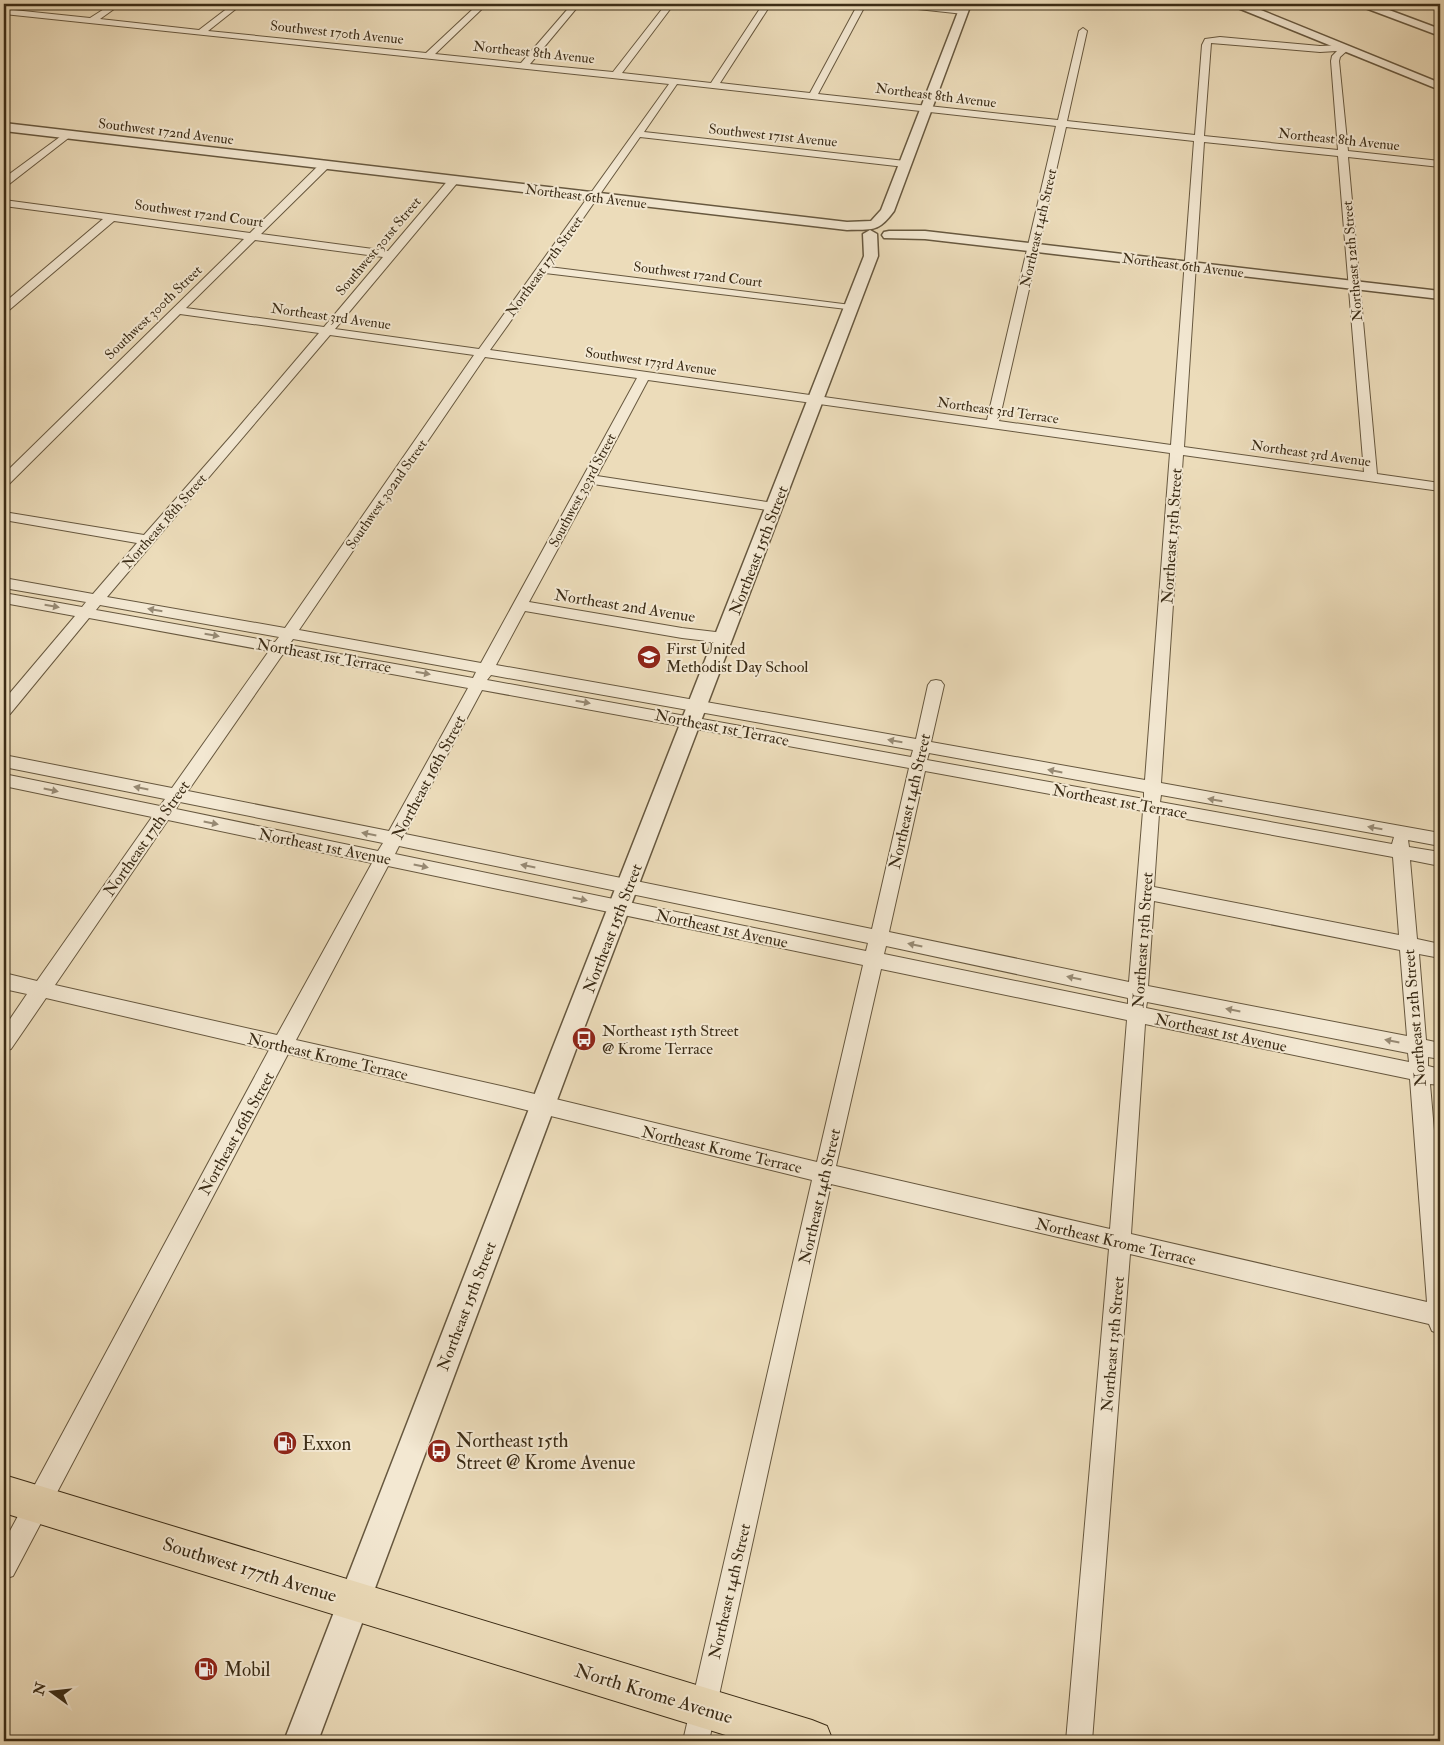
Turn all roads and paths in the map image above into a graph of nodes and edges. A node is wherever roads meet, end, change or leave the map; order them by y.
1 (117, 4) edge
2 (238, 4) edge
3 (450, 4) edge
4 (576, 4) edge
5 (670, 4) edge
6 (767, 4) edge
7 (862, 4) edge
8 (890, 4) edge
9 (1138, 4) edge
10 (1237, 4) edge
11 (1364, 4) edge
12 (481, 5) edge
13 (1149, 6) dead end
14 (965, 7) edge
15 (4, 12) edge
16 (92, 21) junction
17 (202, 31) junction
18 (1083, 31) dead end
19 (1440, 33) edge
20 (1346, 48) junction
21 (429, 55) junction
22 (524, 65) junction
23 (616, 75) junction
24 (675, 81) junction
25 (714, 85) junction
26 (1440, 86) edge
27 (813, 95) junction
28 (927, 108) junction
29 (1062, 124) junction
30 (4, 127) edge
31 (68, 134) junction
32 (638, 134) junction
33 (1200, 138) junction
34 (1343, 153) junction
35 (906, 164) junction
36 (1440, 164) edge
37 (325, 165) junction
38 (454, 180) junction
39 (4, 183) edge
40 (594, 197) junction
41 (4, 203) edge
42 (888, 211) junction
43 (112, 217) junction
44 (872, 229) junction
45 (890, 231) junction
46 (253, 236) junction
47 (1034, 248) junction
48 (390, 255) junction
49 (871, 256) junction
50 (1191, 266) junction
51 (541, 269) junction
52 (1354, 285) junction
53 (1440, 296) edge
54 (850, 308) junction
55 (4, 309) edge
56 (176, 310) junction
57 (325, 331) junction
58 (482, 353) junction
59 (644, 376) junction
60 (816, 399) junction
61 (992, 424) junction
62 (1177, 450) junction
63 (1371, 478) junction
64 (588, 479) junction
65 (4, 481) edge
66 (1440, 487) edge
67 (774, 507) junction
68 (4, 516) edge
69 (147, 540) junction
70 (4, 583) edge
71 (4, 598) edge
72 (96, 600) junction
73 (520, 605) junction
74 (86, 612) junction
75 (724, 638) junction
76 (284, 641) junction
77 (483, 675) junction
78 (936, 684) dead end
79 (4, 710) edge
80 (694, 714) junction
81 (919, 755) junction
82 (4, 761) edge
83 (4, 780) edge
84 (175, 795) junction
85 (1152, 798) junction
86 (163, 813) junction
87 (1399, 832) junction
88 (394, 839) junction
89 (1440, 839) edge
90 (1401, 852) junction
91 (384, 858) junction
92 (1440, 859) edge
93 (1144, 892) junction
94 (624, 896) junction
95 (878, 937) junction
96 (1408, 944) junction
97 (1440, 951) edge
98 (872, 960) junction
99 (4, 981) edge
100 (41, 990) junction
101 (1138, 992) junction
102 (1136, 1014) junction
103 (4, 1043) edge
104 (1416, 1046) junction
105 (283, 1047) junction
106 (1440, 1051) edge
107 (1418, 1073) junction
108 (1440, 1077) edge
109 (543, 1106) junction
110 (823, 1173) junction
111 (1120, 1242) junction
112 (1440, 1316) edge
113 (1440, 1323) edge
114 (21, 1499) edge
115 (4, 1567) edge
116 (355, 1601) junction
117 (496, 1644) joint
118 (699, 1724) edge
119 (300, 1741) edge
120 (812, 1741) edge
121 (1079, 1741) edge

1 - 16 street
2 - 17 street
3 - 12 street
4 - 22 street
5 - 23 street
6 - 25 street
7 - 27 street
8 - 14 street
9 - 13 street
10 - 20 street
11 - 19 street
12 - 21 street
14 - 28 street
15 - 16 street, Southwest 170th Avenue
16 - 17 street, Southwest 170th Avenue
17 - 21 street, Southwest 170th Avenue
18 - 29 street, Northeast 14th Street
20 - 26 street
20 - 33 street, Northeast 13th Street
20 - 34 street, Northeast 12th Street
21 - 22 street, Northeast 8th Avenue
22 - 23 street, Northeast 8th Avenue
23 - 24 street, Northeast 8th Avenue
24 - 25 street, Northeast 8th Avenue
24 - 32 street, Northeast 17th Street
25 - 27 street, Northeast 8th Avenue
27 - 28 street, Northeast 8th Avenue
28 - 29 street, Northeast 8th Avenue
28 - 35 street
29 - 33 street, Northeast 8th Avenue
29 - 47 street, Northeast 14th Street
30 - 31 street, Southwest 172nd Avenue
31 - 37 street, Southwest 172nd Avenue
31 - 39 street
32 - 35 street, Southwest 171st Avenue
32 - 40 street, Northeast 17th Street
33 - 34 street, Northeast 8th Avenue
33 - 50 street, Northeast 13th Street
34 - 36 street, Northeast 8th Avenue
34 - 52 street, Northeast 12th Street
35 - 42 street
37 - 38 street, Northeast 6th Avenue
37 - 46 street, Southwest 300th Street
38 - 40 street, Northeast 6th Avenue
38 - 48 street, Southwest 301st Street
40 - 44 street, Northeast 6th Avenue
40 - 51 street, Northeast 17th Street
41 - 43 street, Southwest 172nd Court
42 - 44 street
42 - 45 street
43 - 46 street, Southwest 172nd Court
43 - 55 street
44 - 45 street, Northeast 6th Avenue
44 - 49 street, Northeast 15th Street
45 - 47 street, Northeast 6th Avenue
45 - 49 street, Northeast 15th Street
46 - 48 street, Southwest 172nd Court
46 - 56 street, Southwest 300th Street
47 - 50 street, Northeast 6th Avenue
47 - 61 street, Northeast 14th Street
48 - 57 street, Southwest 301st Street
49 - 54 street, Northeast 15th Street
50 - 52 street, Northeast 6th Avenue
50 - 62 street, Northeast 13th Street
51 - 54 street, Southwest 172nd Court
51 - 58 street, Northeast 17th Street
52 - 53 street, Northeast 6th Avenue
52 - 63 street, Northeast 12th Street
54 - 60 street, Northeast 15th Street
56 - 57 street, Northeast 3rd Avenue
56 - 65 street, Southwest 300th Street
57 - 58 street, Northeast 3rd Avenue
57 - 69 street, Northeast 18th Street
58 - 59 street, Southwest 173rd Avenue
58 - 76 street, Southwest 302nd Street
59 - 60 street, Southwest 173rd Avenue
59 - 64 street, Southwest 303rd Street
60 - 61 street, Northeast 3rd Terrace
60 - 67 street, Northeast 15th Street
61 - 62 street, Northeast 3rd Terrace
62 - 63 street, Northeast 3rd Avenue
62 - 85 street, Northeast 13th Street
63 - 66 street, Northeast 3rd Avenue
64 - 67 street
64 - 73 street, Southwest 303rd Street
67 - 75 street, Northeast 15th Street
68 - 69 street
69 - 72 street, Northeast 18th Street
70 - 72 street, Northeast 1st Terrace
71 -> 74 street, Northeast 1st Terrace
72 - 74 street, Northeast 18th Street
76 -> 72 street, Northeast 1st Terrace
73 - 75 street, Northeast 2nd Avenue
73 - 77 street, Northeast 16th Street
74 -> 76 street, Northeast 1st Terrace
74 - 79 street, Northeast 18th Street
75 - 80 street, Northeast 15th Street
76 - 77 street, Northeast 1st Terrace
76 - 84 street, Northeast 17th Street
77 - 80 street, Northeast 1st Terrace
77 - 88 street, Northeast 16th Street
78 - 81 street, Northeast 14th Street
80 - 81 street, Northeast 1st Terrace
80 - 94 street, Northeast 15th Street
81 - 85 street, Northeast 1st Terrace
81 - 95 street, Northeast 14th Street
84 -> 82 street, Northeast 1st Avenue
83 -> 86 street, Northeast 1st Avenue
84 - 86 street, Northeast 17th Street
88 -> 84 street, Northeast 1st Avenue
87 -> 85 street, Northeast 1st Terrace
85 - 90 street, Northeast 1st Terrace
85 - 93 street, Northeast 13th Street
86 -> 91 street, Northeast 1st Avenue
86 - 100 street, Northeast 17th Street
87 - 89 street, Northeast 1st Terrace
87 - 90 street, Northeast 12th Street
88 - 91 street, Northeast 16th Street
94 -> 88 street, Northeast 1st Avenue
90 - 92 street, Northeast 1st Terrace
90 - 96 street, Northeast 12th Street
91 -> 94 street, Northeast 1st Avenue
91 - 105 street, Northeast 16th Street
93 - 96 street
93 - 101 street, Northeast 13th Street
94 - 95 street, Northeast 1st Avenue
94 - 98 street, Northeast 1st Avenue
94 - 109 street, Northeast 15th Street
95 - 98 street, Northeast 14th Street
101 -> 95 street, Northeast 1st Avenue
96 - 97 street
96 - 104 street, Northeast 12th Street
98 - 102 street, Northeast 1st Avenue
98 - 110 street, Northeast 14th Street
99 - 100 street, Northeast Krome Terrace
100 - 103 street, Northeast 17th Street
100 - 105 street, Northeast Krome Terrace
101 - 102 street, Northeast 13th Street
104 -> 101 street, Northeast 1st Avenue
102 - 107 street, Northeast 1st Avenue
102 - 111 street, Northeast 13th Street
104 - 106 street, Northeast 1st Avenue
104 - 107 street, Northeast 12th Street
105 - 109 street, Northeast Krome Terrace
105 - 114 street, Northeast 16th Street
107 - 108 street, Northeast 1st Avenue
107 - 112 street, Northeast 12th Street
109 - 110 street, Northeast Krome Terrace
109 - 116 street, Northeast 15th Street
110 - 111 street, Northeast Krome Terrace
110 - 118 street, Northeast 14th Street
111 - 112 street, Northeast Krome Terrace
111 - 121 street, Northeast 13th Street
112 - 113 street, Northeast 12th Street
114 - 115 street, Northeast 16th Street
114 - 116 highway, Southwest 177th Avenue
116 - 117 highway, Southwest 177th Avenue
116 - 119 street, Northeast 15th Street
117 - 118 highway, North Krome Avenue
118 - 120 highway, North Krome Avenue

